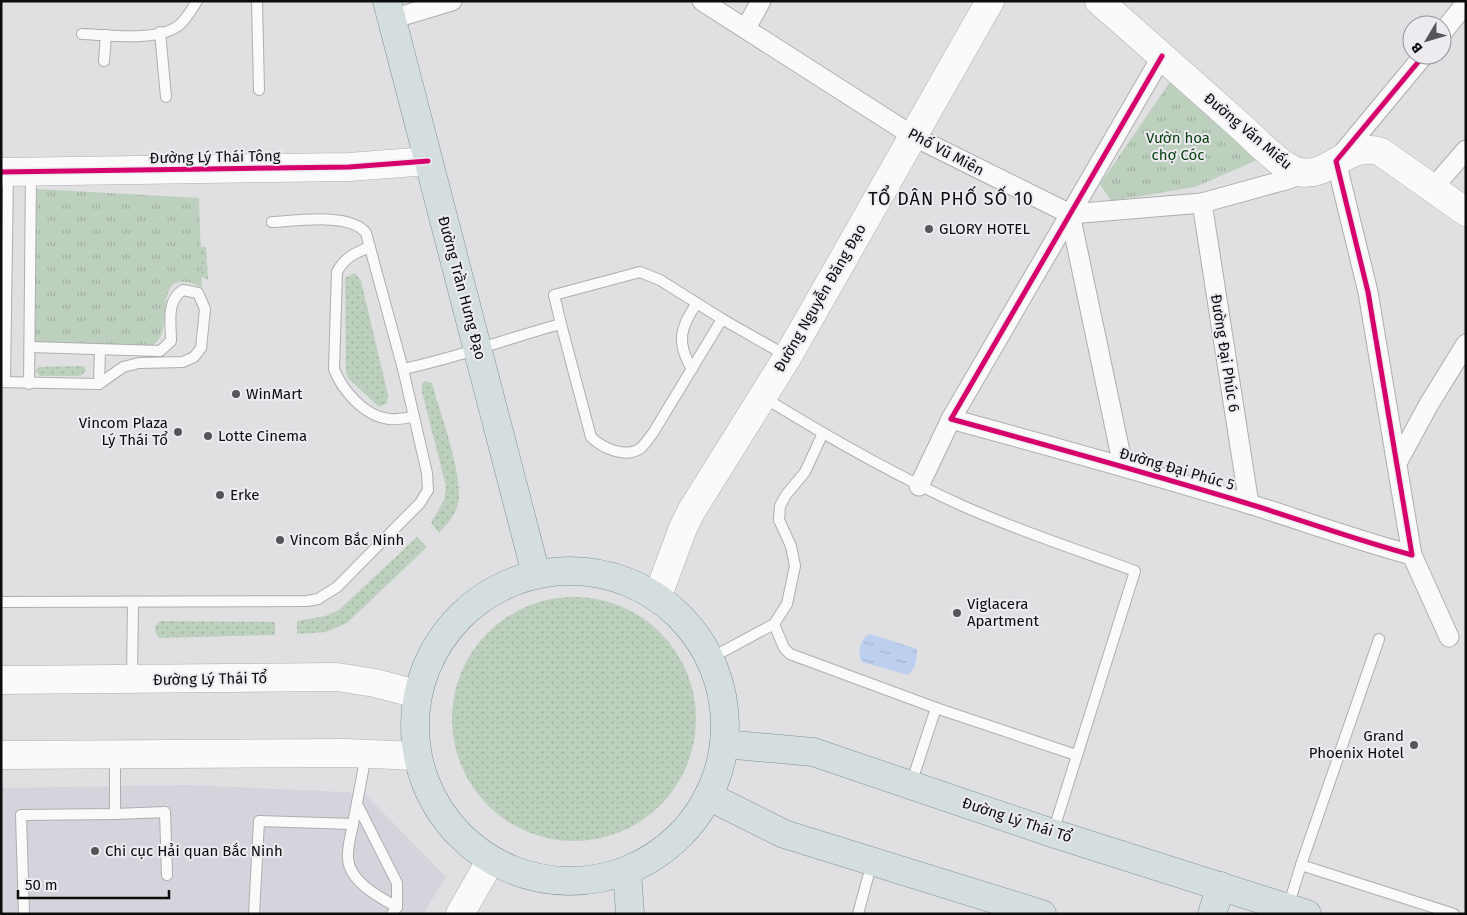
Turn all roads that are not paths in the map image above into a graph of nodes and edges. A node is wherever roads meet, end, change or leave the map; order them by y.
1 (198, 1) edge
2 (257, 1) edge
3 (452, 1) edge
4 (702, 1) edge
5 (762, 1) edge
6 (990, 1) edge
7 (1099, 1) edge
8 (1460, 4) edge
9 (389, 10) edge
10 (1452, 17) edge
11 (746, 28) junction
12 (160, 32) junction
13 (82, 34) dead end
14 (106, 35) junction
15 (1162, 56) junction
16 (104, 61) dead end
17 (1416, 65) edge
18 (259, 90) dead end
19 (166, 97) dead end
20 (913, 136) junction
21 (1466, 150) edge
22 (428, 161) junction
23 (1336, 161) junction
24 (13, 172) edge
25 (1302, 173) junction
26 (1433, 188) junction
27 (1202, 203) junction
28 (1466, 212) edge
29 (1070, 214) junction
30 (272, 222) dead end
31 (370, 247) junction
32 (697, 303) junction
33 (722, 320) junction
34 (561, 324) junction
35 (1466, 344) edge
36 (30, 347) junction
37 (478, 349) junction
38 (100, 350) junction
39 (788, 356) junction
40 (403, 369) junction
41 (692, 369) junction
42 (3, 382) edge
43 (29, 384) junction
44 (99, 384) junction
45 (763, 397) junction
46 (412, 417) junction
47 (952, 419) junction
48 (823, 433) junction
49 (1397, 463) junction
50 (1123, 466) junction
51 (919, 486) junction
52 (1249, 504) junction
53 (1412, 555) junction
54 (536, 574) junction
55 (657, 598) junction
56 (1, 602) edge
57 (133, 602) junction
58 (774, 624) junction
59 (1449, 637) dead end
60 (1379, 639) dead end
61 (710, 659) junction
62 (1, 680) edge
63 (132, 680) junction
64 (418, 694) junction
65 (936, 708) junction
66 (724, 744) junction
67 (115, 754) junction
68 (366, 754) junction
69 (1, 755) edge
70 (1076, 755) junction
71 (418, 756) junction
72 (910, 785) junction
73 (708, 796) junction
74 (357, 804) junction
75 (115, 814) junction
76 (353, 824) junction
77 (1052, 833) junction
78 (491, 860) junction
79 (873, 860) junction
80 (1301, 866) junction
81 (626, 871) junction
82 (167, 875) dead end
83 (1221, 886) junction
84 (394, 910) edge
85 (1298, 911) edge
86 (24, 914) edge
87 (254, 914) edge
88 (460, 914) edge
89 (630, 914) edge
90 (858, 914) edge
91 (1042, 914) edge
92 (1212, 914) edge
93 (1454, 914) edge

1 - 12 lane
2 - 18 lane
3 - 9 street
4 - 11 street, Phố Vũ Miên
5 - 11 street
6 - 20 main road, Đường Nguyễn Đăng Đạo
7 - 15 main road, Đường Văn Miếu
8 - 10 street
9 - 22 main road, Đường Trần Hưng Đạo
11 - 20 street, Phố Vũ Miên
12 - 14 lane
12 - 19 lane
13 - 14 lane
14 - 16 lane
15 - 25 main road, Đường Văn Miếu
15 - 29 street
17 - 23 street
20 - 29 street, Phố Vũ Miên
20 - 39 main road, Đường Nguyễn Đăng Đạo
21 - 26 street
22 - 24 main road, Đường Lý Thái Tông
22 - 37 main road, Đường Trần Hưng Đạo
23 - 25 main road, Đường Văn Miếu
23 - 26 main road, Đường Văn Miếu
23 - 49 street
24 - 36 lane
24 - 42 lane
25 - 27 street
26 - 28 main road, Đường Văn Miếu
27 - 29 street
27 - 52 street, Đường Đại Phúc 6
29 - 47 street
29 - 50 street
30 - 31 lane
31 - 40 lane
31 - 46 lane
32 - 33 lane
32 - 34 lane
32 - 41 lane
33 - 39 lane
33 - 41 lane
34 - 37 lane
34 - 41 lane
35 - 49 street
36 - 38 lane
36 - 43 lane
37 - 40 lane
37 - 54 main road, Đường Trần Hưng Đạo
38 - 44 lane
38 - 44 lane
39 - 45 main road, Đường Nguyễn Đăng Đạo
40 - 46 lane
42 - 43 lane
43 - 44 lane
45 - 48 lane
45 - 55 main road, Đường Nguyễn Đăng Đạo
46 - 57 lane
47 - 50 street, Đường Đại Phúc 5
47 - 51 street
48 - 51 lane
48 - 58 lane
49 - 53 street
50 - 52 street, Đường Đại Phúc 5
51 - 70 lane
52 - 53 street, Đường Đại Phúc 5
53 - 59 street
54 - 55 main road
54 - 64 main road
55 - 61 main road
56 - 57 lane
57 - 63 lane
58 - 61 lane
58 - 65 lane
60 - 80 lane
61 - 66 main road
62 - 63 main road, Đường Lý Thái Tổ
63 - 64 main road, Đường Lý Thái Tổ
64 - 71 main road
65 - 70 lane
65 - 72 lane
66 - 72 main road, Đường Lý Thái Tổ
66 - 73 main road
67 - 68 main road
67 - 69 main road
67 - 75 lane
68 - 71 main road
68 - 74 lane
70 - 77 lane
71 - 78 main road
72 - 77 main road, Đường Lý Thái Tổ
73 - 79 main road
73 - 81 main road
74 - 76 lane
74 - 84 lane
75 - 82 lane
75 - 86 lane
76 - 84 lane
76 - 87 lane
77 - 83 main road, Đường Lý Thái Tổ
78 - 81 main road
78 - 88 main road
79 - 90 lane
79 - 91 main road
80 - 85 lane
80 - 93 lane
81 - 89 main road
83 - 85 main road, Đường Lý Thái Tổ
83 - 92 main road

